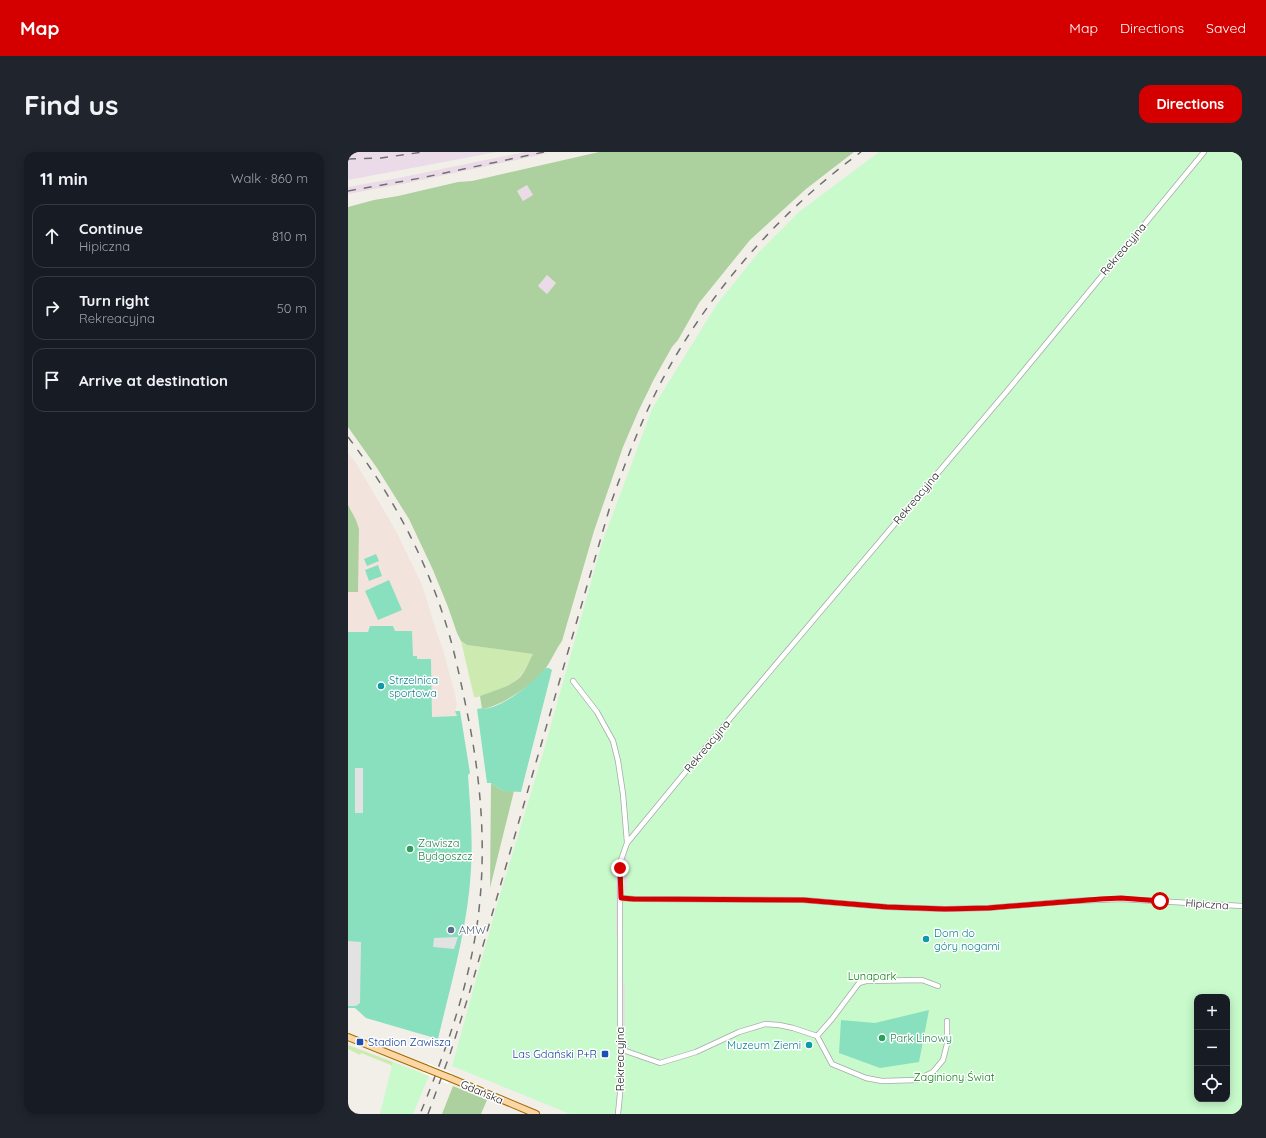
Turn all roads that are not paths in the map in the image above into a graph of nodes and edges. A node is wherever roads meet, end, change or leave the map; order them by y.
1 (1204, 152) edge
2 (573, 681) dead end
3 (627, 843) junction
4 (621, 898) junction
5 (1242, 906) edge
6 (938, 986) dead end
7 (947, 1021) dead end
8 (817, 1036) junction
9 (348, 1037) edge
10 (620, 1048) junction
11 (619, 1112) edge
12 (536, 1114) edge

1 - 3 street, Rekreacyjna
2 - 3 street, Rekreacyjna
3 - 4 street, Rekreacyjna
4 - 5 street, Hipiczna
4 - 10 street, Rekreacyjna
6 - 8 street
7 - 8 street
8 - 10 street
9 - 12 main road, Gdańska, bridge
10 - 11 street, Rekreacyjna

